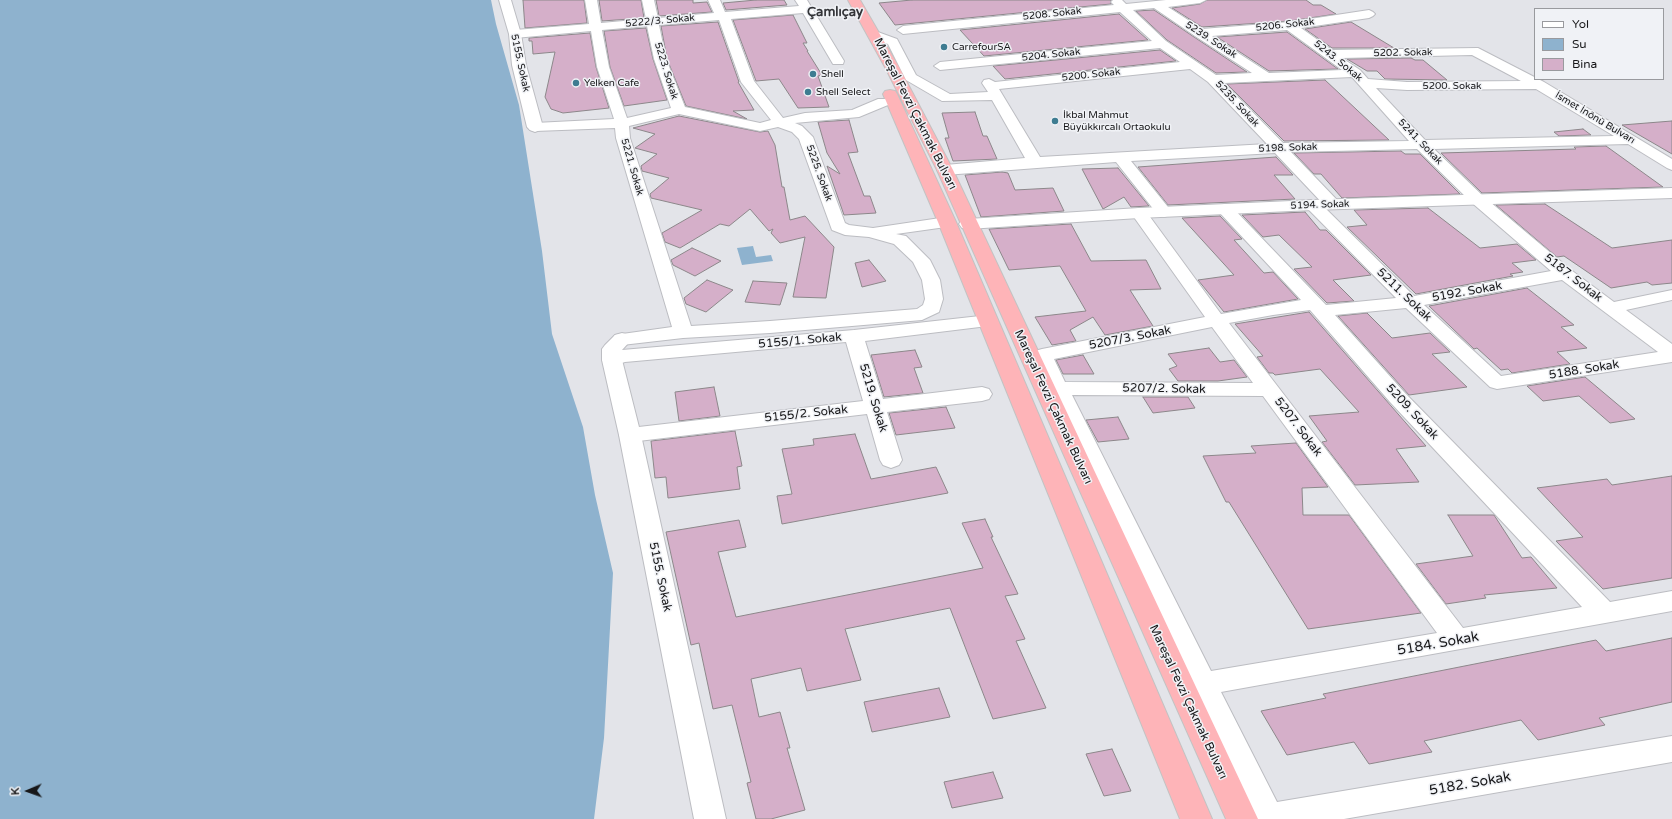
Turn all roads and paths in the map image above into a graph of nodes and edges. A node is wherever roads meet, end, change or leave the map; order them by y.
1 (505, 0) edge
2 (591, 0) edge
3 (648, 0) edge
4 (714, 0) edge
5 (839, 0) edge
6 (854, 0) edge
7 (1200, 0) edge
8 (804, 4) edge
9 (1119, 4) edge
10 (1156, 4) junction
11 (1370, 14) dead end
12 (721, 16) junction
13 (652, 22) junction
14 (1290, 26) junction
15 (595, 27) junction
16 (903, 30) dead end
17 (1199, 33) junction
18 (515, 34) junction
19 (1162, 44) junction
20 (1474, 51) joint
21 (1331, 54) junction
22 (838, 61) dead end
23 (968, 63) junction
24 (1191, 65) junction
25 (898, 66) junction
26 (940, 66) dead end
27 (1355, 73) junction
28 (1265, 76) junction
29 (1213, 79) junction
30 (1365, 83) junction
31 (1539, 85) junction
32 (993, 91) junction
33 (883, 102) dead end
34 (679, 110) junction
35 (622, 123) junction
36 (780, 123) junction
37 (535, 127) joint
38 (1632, 140) junction
39 (1422, 145) junction
40 (1278, 148) junction
41 (1121, 158) junction
42 (1035, 162) junction
43 (1672, 165) edge
44 (945, 170) junction
45 (1672, 193) edge
46 (1477, 198) junction
47 (1332, 204) junction
48 (1313, 205) junction
49 (1225, 209) junction
50 (1164, 212) junction
51 (1139, 213) junction
52 (947, 222) junction
53 (968, 224) junction
54 (870, 232) junction
55 (1565, 274) junction
56 (1672, 296) edge
57 (1410, 302) junction
58 (1318, 307) junction
59 (1612, 308) junction
60 (989, 321) junction
61 (1218, 321) junction
62 (683, 332) junction
63 (854, 336) junction
64 (617, 350) junction
65 (1672, 354) edge
66 (1497, 383) joint
67 (1058, 388) junction
68 (1270, 390) junction
69 (982, 394) dead end
70 (876, 406) junction
71 (630, 435) junction
72 (891, 460) dead end
73 (1672, 601) edge
74 (1603, 612) junction
75 (1457, 640) junction
76 (1203, 684) junction
77 (1672, 749) edge
78 (710, 819) edge
79 (1196, 819) edge
80 (1260, 819) edge

1 - 18 street, 5155. Sokak
2 - 15 street, 5221. Sokak
3 - 13 street, 5223. Sokak
4 - 12 street
5 - 52 highway, Mareşal Fevzi Çakmak Bulvarı
6 - 25 highway, Mareşal Fevzi Çakmak Bulvarı
7 - 10 street, 5208. Sokak
8 - 12 street, 5222/3. Sokak
8 - 22 street
9 - 10 street, 5208. Sokak
9 - 16 street, 5208. Sokak
9 - 19 street, 5235. Sokak
10 - 17 street, 5239. Sokak
11 - 14 street, 5206. Sokak
12 - 13 street, 5222/3. Sokak
12 - 36 street
13 - 15 street, 5222/3. Sokak
13 - 34 street, 5223. Sokak
14 - 17 street, 5206. Sokak
14 - 21 street, 5243. Sokak
15 - 18 street, 5222/3. Sokak
15 - 35 street, 5221. Sokak
17 - 28 street, 5239. Sokak
18 - 37 street, 5155. Sokak
19 - 23 street, 5204. Sokak
19 - 24 street, 5235. Sokak
20 - 21 street, 5202. Sokak
20 - 31 street, İsmet İnönü Bulvarı
21 - 27 street, 5243. Sokak
23 - 26 street, 5204. Sokak
23 - 32 street
24 - 29 street, 5235. Sokak
24 - 32 street, 5200. Sokak
25 - 32 street, 5200. Sokak
25 - 44 highway, Mareşal Fevzi Çakmak Bulvarı
27 - 28 street
27 - 30 street, 5243. Sokak
28 - 29 street
29 - 40 street, 5235. Sokak
30 - 31 street, 5200. Sokak
30 - 39 street, 5241. Sokak
31 - 38 street, İsmet İnönü Bulvarı
32 - 42 street
33 - 36 street, 5223. Sokak
34 - 35 street
34 - 36 street, 5223. Sokak
35 - 37 street
35 - 62 street, 5221. Sokak
36 - 54 street, 5225. Sokak
38 - 39 street, 5198. Sokak
38 - 43 street, İsmet İnönü Bulvarı
39 - 40 street, 5198. Sokak
39 - 46 street, 5241. Sokak
40 - 41 street, 5198. Sokak
40 - 47 street, 5235. Sokak
41 - 42 street, 5198. Sokak
41 - 50 street
42 - 44 street, 5198. Sokak
44 - 53 highway, Mareşal Fevzi Çakmak Bulvarı
45 - 46 street, 5194. Sokak
46 - 47 street, 5194. Sokak
46 - 55 street, 5187. Sokak
47 - 48 street, 5194. Sokak
48 - 49 street, 5194. Sokak
48 - 57 street, 5211. Sokak
49 - 50 street, 5194. Sokak
49 - 58 street, 5209. Sokak
50 - 51 street, 5194. Sokak
51 - 53 street, 5194. Sokak
51 - 61 street, 5207. Sokak
52 - 54 street
52 - 60 highway, Mareşal Fevzi Çakmak Bulvarı
53 - 80 highway, Mareşal Fevzi Çakmak Bulvarı
54 - 62 street
55 - 57 street, 5192. Sokak
55 - 59 street, 5187. Sokak
56 - 59 street
57 - 58 street, 5192. Sokak
57 - 66 street, 5211. Sokak
58 - 61 street, 5207/3. Sokak
58 - 74 street, 5209. Sokak
59 - 65 street, 5187. Sokak
60 - 63 street, 5155/1. Sokak
60 - 79 highway, Mareşal Fevzi Çakmak Bulvarı
61 - 67 street, 5207/3. Sokak
61 - 68 street, 5207. Sokak
62 - 64 street
63 - 64 street, 5155/1. Sokak
63 - 70 street, 5219. Sokak
64 - 71 street, 5155. Sokak
65 - 66 street, 5188. Sokak
67 - 68 street, 5207/2. Sokak
67 - 76 street
68 - 75 street, 5207. Sokak
69 - 70 street, 5155/2. Sokak
70 - 71 street, 5155/2. Sokak
70 - 72 street, 5219. Sokak
71 - 78 street, 5155. Sokak
73 - 74 street, 5184. Sokak
74 - 75 street, 5184. Sokak
75 - 76 street, 5184. Sokak
76 - 80 street
77 - 80 street, 5182. Sokak

